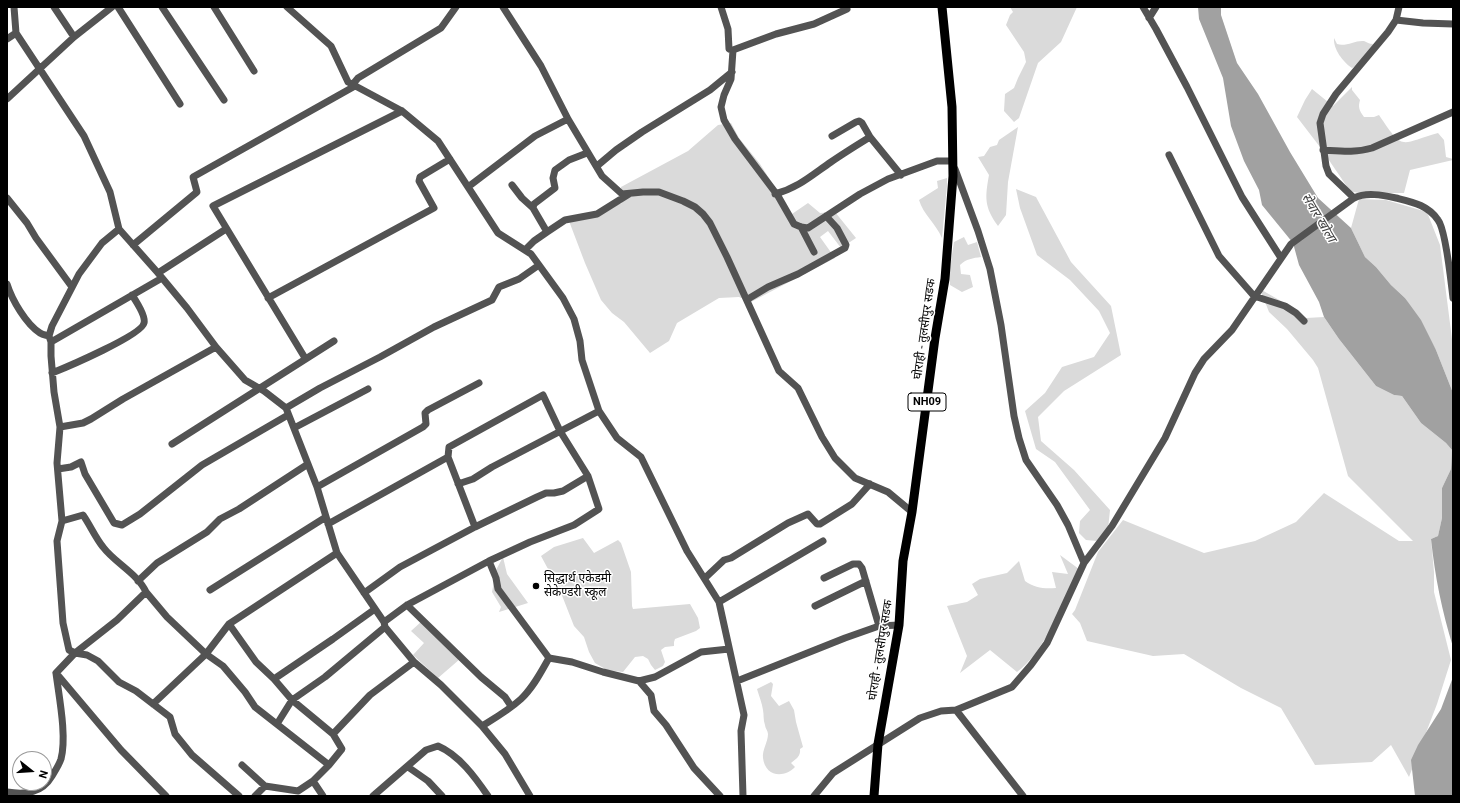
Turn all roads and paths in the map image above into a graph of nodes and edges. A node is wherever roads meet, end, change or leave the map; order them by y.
1 (14, 7) edge
2 (54, 7) edge
3 (112, 7) edge
4 (118, 7) edge
5 (162, 7) edge
6 (214, 7) edge
7 (287, 7) edge
8 (456, 7) edge
9 (503, 7) edge
10 (721, 7) edge
11 (942, 7) edge
12 (1143, 7) edge
13 (1156, 7) edge
14 (1399, 7) edge
15 (847, 9) dead end
16 (1149, 18) junction
17 (1396, 20) junction
18 (1453, 24) edge
19 (16, 33) junction
20 (74, 37) junction
21 (7, 39) edge
22 (733, 50) junction
23 (39, 69) junction
24 (254, 71) dead end
25 (732, 72) junction
26 (354, 85) junction
27 (7, 99) edge
28 (224, 100) dead end
29 (180, 104) dead end
30 (402, 111) junction
31 (1453, 112) edge
32 (568, 119) junction
33 (832, 136) dead end
34 (870, 137) junction
35 (1323, 150) junction
36 (587, 153) junction
37 (1169, 155) dead end
38 (450, 159) junction
39 (952, 162) junction
40 (597, 166) junction
41 (901, 175) junction
42 (512, 185) dead end
43 (468, 187) junction
44 (628, 194) junction
45 (775, 194) junction
46 (7, 198) edge
47 (1354, 198) junction
48 (533, 208) junction
49 (826, 216) junction
50 (800, 227) junction
51 (226, 228) junction
52 (119, 230) junction
53 (547, 232) junction
54 (133, 245) junction
55 (525, 250) junction
56 (814, 252) dead end
57 (1281, 258) junction
58 (539, 265) junction
59 (160, 275) junction
60 (7, 284) edge
61 (72, 287) junction
62 (132, 295) junction
63 (1254, 296) junction
64 (268, 298) junction
65 (1453, 298) edge
66 (748, 299) junction
67 (1304, 321) dead end
68 (50, 339) junction
69 (334, 341) dead end
70 (216, 347) junction
71 (305, 358) junction
72 (52, 373) junction
73 (479, 383) dead end
74 (259, 389) junction
75 (368, 389) dead end
76 (599, 411) junction
77 (287, 412) junction
78 (60, 427) junction
79 (294, 428) junction
80 (560, 431) junction
81 (172, 444) dead end
82 (448, 457) junction
83 (308, 464) junction
84 (58, 469) junction
85 (588, 476) junction
86 (458, 484) junction
87 (870, 484) junction
88 (317, 486) junction
89 (912, 512) junction
90 (327, 520) junction
91 (62, 521) junction
92 (475, 527) junction
93 (823, 541) dead end
94 (337, 553) junction
95 (489, 560) junction
96 (1084, 563) junction
97 (705, 578) junction
98 (824, 578) dead end
99 (138, 581) junction
100 (866, 581) junction
101 (210, 590) dead end
102 (146, 592) junction
103 (364, 593) junction
104 (719, 602) junction
105 (407, 605) junction
106 (815, 606) dead end
107 (375, 609) junction
108 (229, 624) junction
109 (384, 625) junction
110 (899, 625) junction
111 (879, 626) junction
112 (729, 649) junction
113 (75, 653) junction
114 (206, 654) junction
115 (548, 658) junction
116 (414, 662) junction
117 (56, 673) junction
118 (274, 679) junction
119 (639, 681) junction
120 (737, 681) junction
121 (292, 700) junction
122 (153, 704) junction
123 (511, 706) junction
124 (956, 710) junction
125 (277, 724) junction
126 (482, 726) junction
127 (333, 734) junction
128 (878, 744) junction
129 (242, 765) dead end
130 (329, 765) junction
131 (408, 767) junction
132 (313, 781) junction
133 (265, 786) junction
134 (7, 792) edge
135 (166, 796) edge
136 (239, 796) edge
137 (255, 796) edge
138 (323, 796) edge
139 (373, 796) edge
140 (442, 796) edge
141 (488, 796) edge
142 (530, 796) edge
143 (720, 796) edge
144 (743, 796) edge
145 (814, 796) edge
146 (874, 796) edge
147 (1023, 796) edge

1 - 19 street
2 - 20 street
3 - 20 street
4 - 29 street
5 - 28 street
6 - 24 street
7 - 26 street
8 - 26 street
9 - 32 street
10 - 22 street
11 - 39 main road, घोराही - तुलसीपुर सडक / NH09
12 - 16 street
13 - 16 street
14 - 17 street
15 - 22 street
16 - 57 street
17 - 18 street
17 - 35 street
19 - 21 street
19 - 23 street
20 - 23 street
22 - 25 street
23 - 27 street
23 - 52 street
25 - 40 street
25 - 45 street
26 - 30 street
26 - 54 street
30 - 38 street
30 - 51 street
31 - 35 street
32 - 36 street
32 - 43 street
33 - 34 street
34 - 41 street
34 - 45 street
35 - 47 street
36 - 40 street
36 - 48 street
37 - 63 street
38 - 43 street
38 - 64 street
39 - 41 street
39 - 89 main road, घोराही - तुलसीपुर सडक / NH09
39 - 96 street
40 - 44 street
41 - 49 street
42 - 48 street
43 - 55 street
44 - 53 street
44 - 66 street
45 - 50 street
46 - 61 street
47 - 57 street
47 - 65 street
48 - 53 street
49 - 50 street
49 - 66 street
50 - 56 street
51 - 59 street
51 - 64 street
52 - 54 street
52 - 61 street
53 - 55 street
54 - 59 street
55 - 58 street
57 - 63 street
58 - 76 street
58 - 77 street
59 - 62 street
59 - 70 street
60 - 68 street
61 - 68 street
62 - 68 street
62 - 72 street
63 - 67 street
63 - 96 street
64 - 71 street
66 - 87 street
68 - 72 street
69 - 71 street
70 - 74 street
70 - 78 street
71 - 74 street
72 - 78 street
73 - 88 street
74 - 77 street
74 - 81 street
75 - 79 street
76 - 80 street
76 - 97 street
77 - 79 street
77 - 84 street
78 - 84 street
79 - 83 street
80 - 82 street
80 - 85 street
80 - 86 street
82 - 86 street
82 - 90 street
83 - 88 street
83 - 99 street
84 - 91 street
85 - 92 street
85 - 95 street
86 - 92 street
87 - 89 street
87 - 97 street
88 - 90 street
89 - 110 main road, घोराही - तुलसीपुर सडक / NH09
90 - 94 street
90 - 101 street
91 - 99 street
91 - 113 street
92 - 103 street
93 - 104 street
94 - 103 street
94 - 108 street
95 - 105 street
95 - 115 street
96 - 124 street
97 - 104 street
98 - 100 street
99 - 102 street
100 - 106 street
100 - 111 street
102 - 113 street
102 - 114 street
103 - 107 street
104 - 112 street
105 - 109 street
105 - 123 street
107 - 109 street
107 - 118 street
108 - 114 street
108 - 118 street
109 - 116 street
109 - 121 street
110 - 111 street
110 - 128 main road, घोराही - तुलसीपुर सडक / NH09
111 - 120 street
112 - 119 street
112 - 120 street
113 - 117 street
113 - 122 street
114 - 122 street
114 - 125 street
115 - 119 street
115 - 123 street
116 - 126 street
116 - 127 street
117 - 134 street
117 - 135 street
118 - 121 street
119 - 143 street
120 - 144 street
121 - 125 street
121 - 127 street
122 - 136 street
123 - 126 street
124 - 128 street
124 - 147 street
125 - 130 street
126 - 142 street
127 - 130 street
128 - 145 street
128 - 146 main road, घोराही - तुलसीपुर सडक / NH09
129 - 133 street
130 - 132 street
131 - 139 street
131 - 140 street
131 - 141 street
132 - 133 street
132 - 138 street
133 - 137 street

